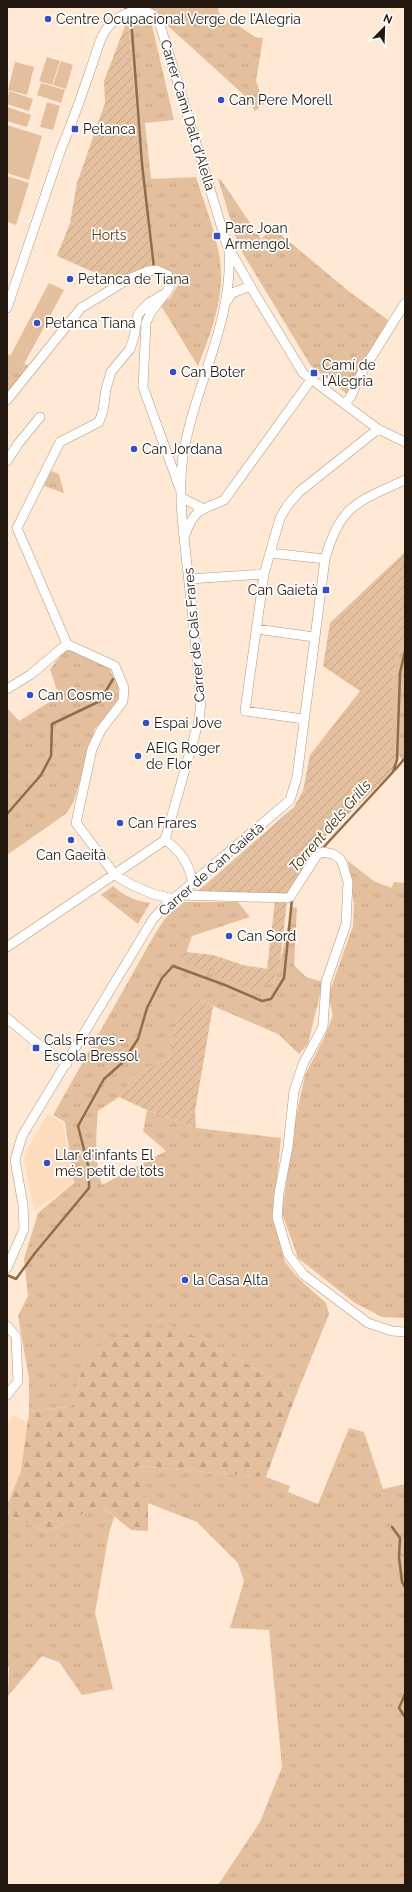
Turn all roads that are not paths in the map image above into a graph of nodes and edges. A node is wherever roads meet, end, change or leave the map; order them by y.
1 (229, 249) junction
2 (252, 289) junction
3 (167, 292) junction
4 (226, 302) junction
5 (405, 303) edge
6 (7, 308) edge
7 (311, 380) junction
8 (7, 400) edge
9 (345, 404) junction
10 (40, 417) dead end
11 (378, 429) junction
12 (405, 442) edge
13 (7, 461) edge
14 (405, 480) edge
15 (182, 495) junction
16 (202, 508) junction
17 (184, 538) junction
18 (270, 554) junction
19 (325, 559) junction
20 (264, 574) junction
21 (189, 579) junction
22 (256, 629) junction
23 (314, 637) junction
24 (67, 644) junction
25 (7, 689) edge
26 (304, 719) junction
27 (165, 840) junction
28 (115, 875) junction
29 (193, 884) junction
30 (177, 897) junction
31 (7, 947) edge
32 (7, 1018) edge
33 (67, 1064) junction
34 (7, 1268) edge
35 (7, 1326) edge
36 (405, 1332) edge
37 (7, 1395) edge

1 - 2 street, Carrer Camí Dalt d'Alella
1 - 4 street, Carrer de Cals Frares
1 - 6 street, Carrer Camí Dalt d'Alella
2 - 4 street
2 - 7 street, Carrer Camí Dalt d'Alella
3 - 8 street
3 - 15 street
3 - 24 street
4 - 15 street, Carrer de Cals Frares
5 - 9 street
7 - 9 street, Carrer Camí Dalt d'Alella
7 - 16 street
9 - 11 street, Carrer Camí Dalt d'Alella
10 - 13 street
11 - 12 street, Carrer Camí Dalt d'Alella
11 - 18 street
14 - 19 street, Carrer de Can Gaietà
15 - 16 street
15 - 17 street, Carrer de Cals Frares
16 - 17 street
17 - 21 street, Carrer de Cals Frares
18 - 19 street
18 - 20 street
19 - 23 street, Carrer de Can Gaietà
20 - 21 street
20 - 22 street
21 - 27 street, Carrer de Cals Frares
22 - 23 street
22 - 26 street
23 - 26 street, Carrer de Can Gaietà
24 - 25 street
24 - 28 street
26 - 29 street, Carrer de Can Gaietà
27 - 28 street
27 - 29 street
28 - 30 street
28 - 31 street
29 - 30 street, Carrer de Can Gaietà
30 - 33 street, Carrer de Can Gaietà
30 - 36 street
32 - 33 street
33 - 34 street, Carrer de Can Gaietà
35 - 37 street

